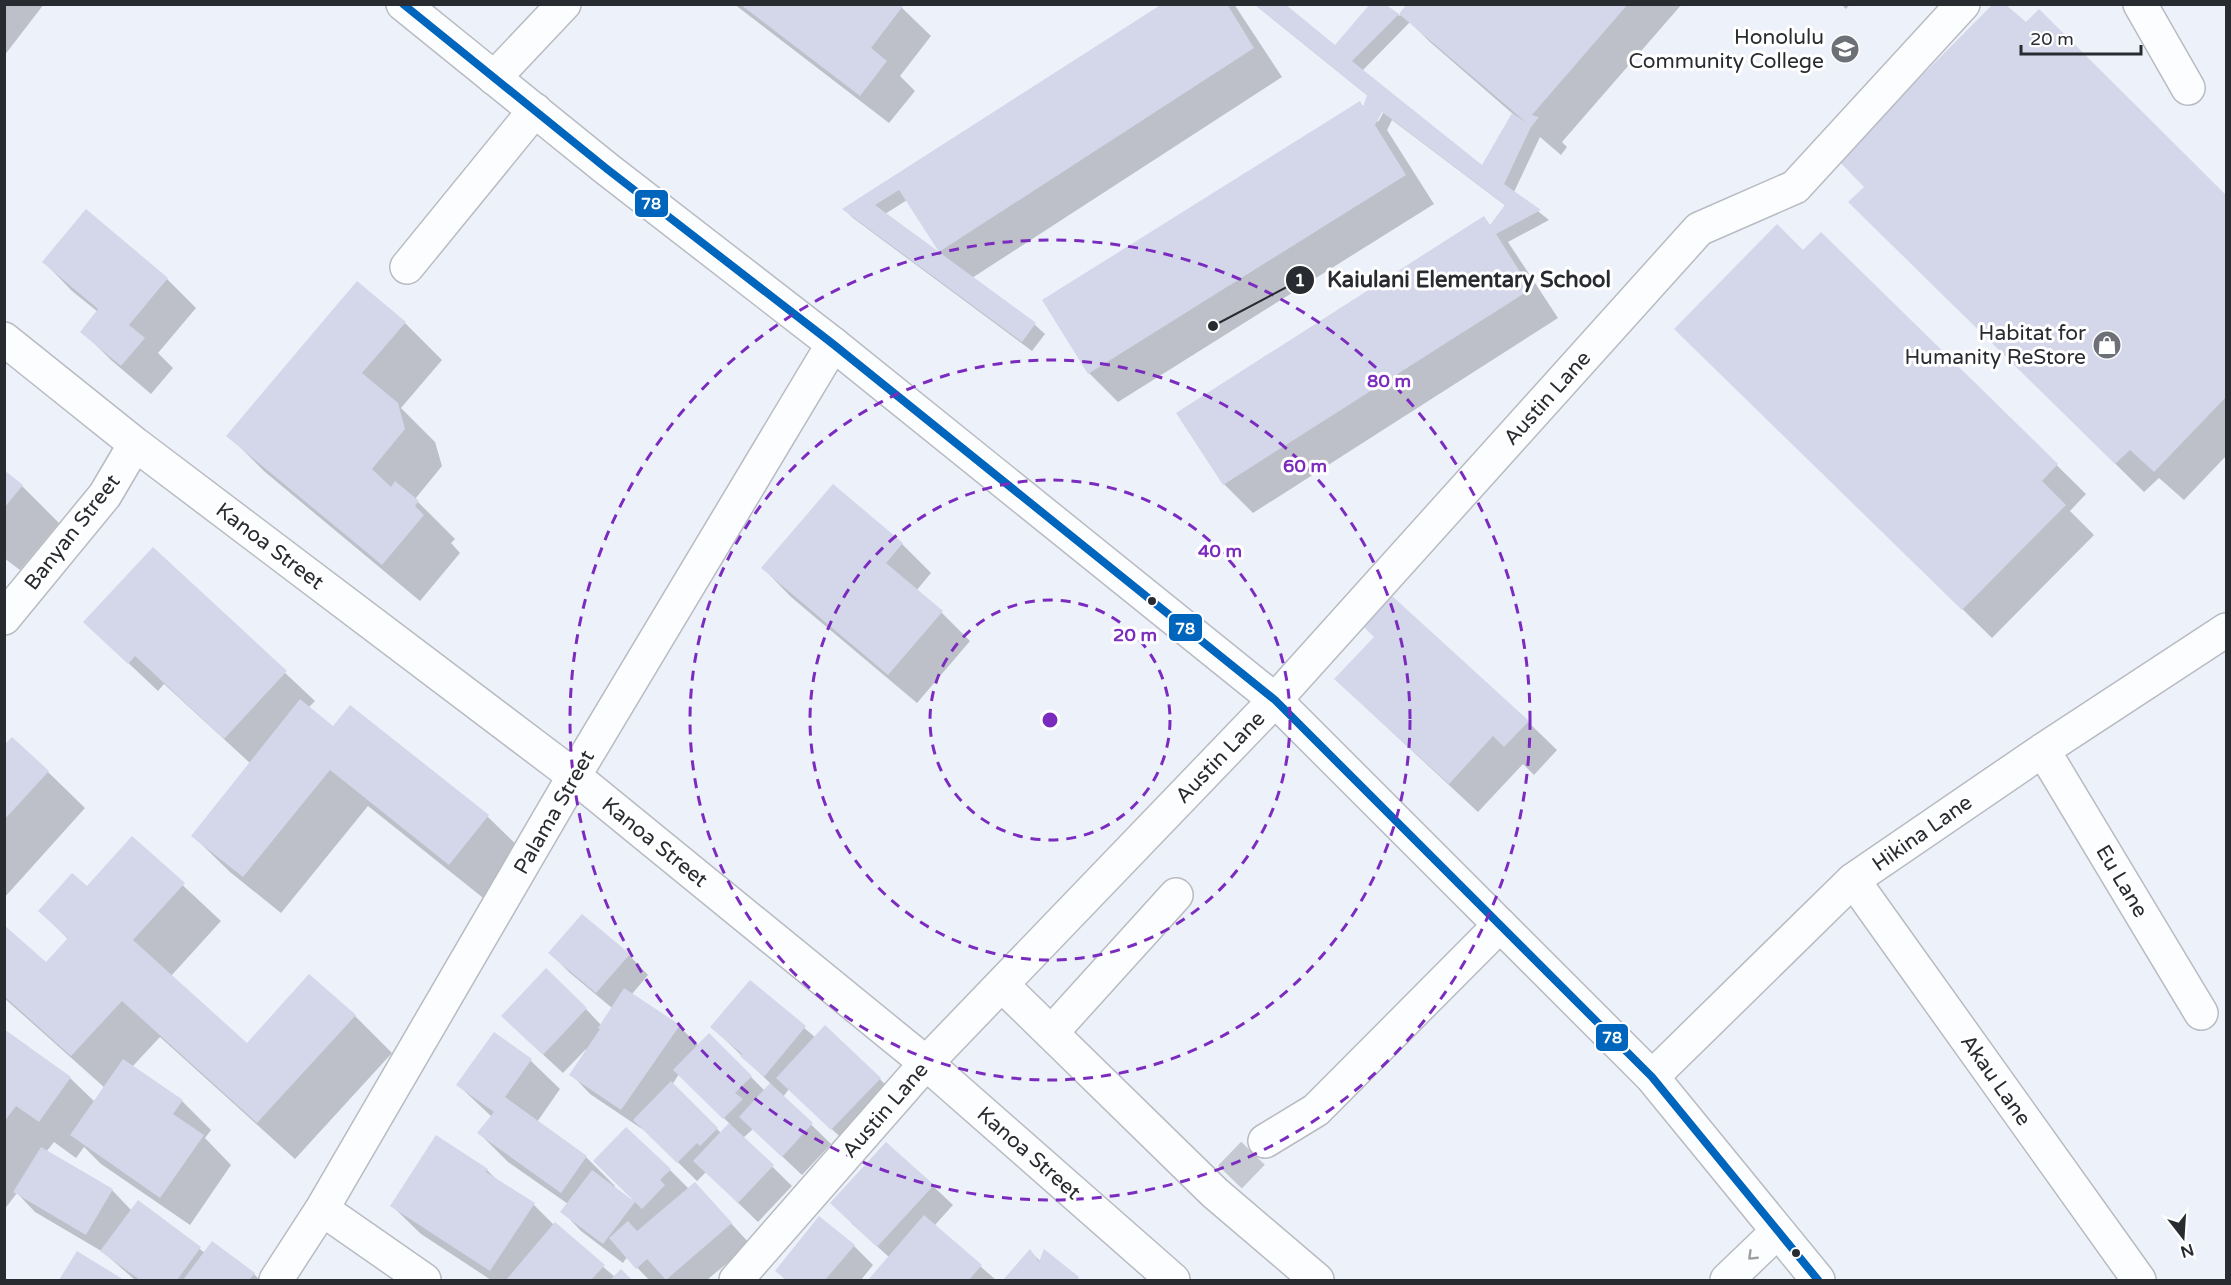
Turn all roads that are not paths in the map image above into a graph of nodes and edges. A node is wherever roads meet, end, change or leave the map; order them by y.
1 (404, 4) edge
2 (564, 4) edge
3 (1964, 4) edge
4 (2140, 4) edge
5 (494, 78) junction
6 (2188, 88) dead end
7 (535, 110) junction
8 (407, 267) dead end
9 (4, 339) edge
10 (833, 344) junction
11 (135, 444) junction
12 (4, 618) edge
13 (2226, 630) edge
14 (1275, 700) junction
15 (2043, 750) junction
16 (574, 776) junction
17 (1853, 880) junction
18 (1176, 895) dead end
19 (1500, 925) junction
20 (1002, 985) junction
21 (2201, 1013) dead end
22 (1051, 1033) junction
23 (926, 1063) junction
24 (1652, 1077) junction
25 (1265, 1141) tunnel mouth
26 (322, 1209) junction
27 (1777, 1232) junction
28 (276, 1281) edge
29 (424, 1281) edge
30 (736, 1281) edge
31 (1173, 1281) edge
32 (1317, 1281) edge
33 (1727, 1281) edge
34 (1818, 1281) edge
35 (2139, 1281) edge

1 - 5 street
2 - 5 street
3 - 14 street, Austin Lane
4 - 6 street
5 - 7 street
7 - 8 street
7 - 10 street
9 - 11 street, Kanoa Street
10 - 14 street
10 - 16 street, Palama Street
11 - 12 street, Banyan Street
11 - 16 street, Kanoa Street
13 - 15 street, Hikina Lane
14 - 19 street
14 - 20 street, Austin Lane
15 - 17 street, Hikina Lane
15 - 21 street, Eu Lane
16 - 23 street, Kanoa Street
16 - 26 street, Palama Street
17 - 24 street, Hikina Lane
17 - 35 street, Akau Lane
18 - 22 street
19 - 24 street
19 - 25 street
20 - 22 street
20 - 23 street, Austin Lane
22 - 32 street
23 - 30 street, Austin Lane
23 - 31 street, Kanoa Street
24 - 27 street
26 - 28 street, Palama Street
26 - 29 street
27 -> 33 street
27 - 34 street

